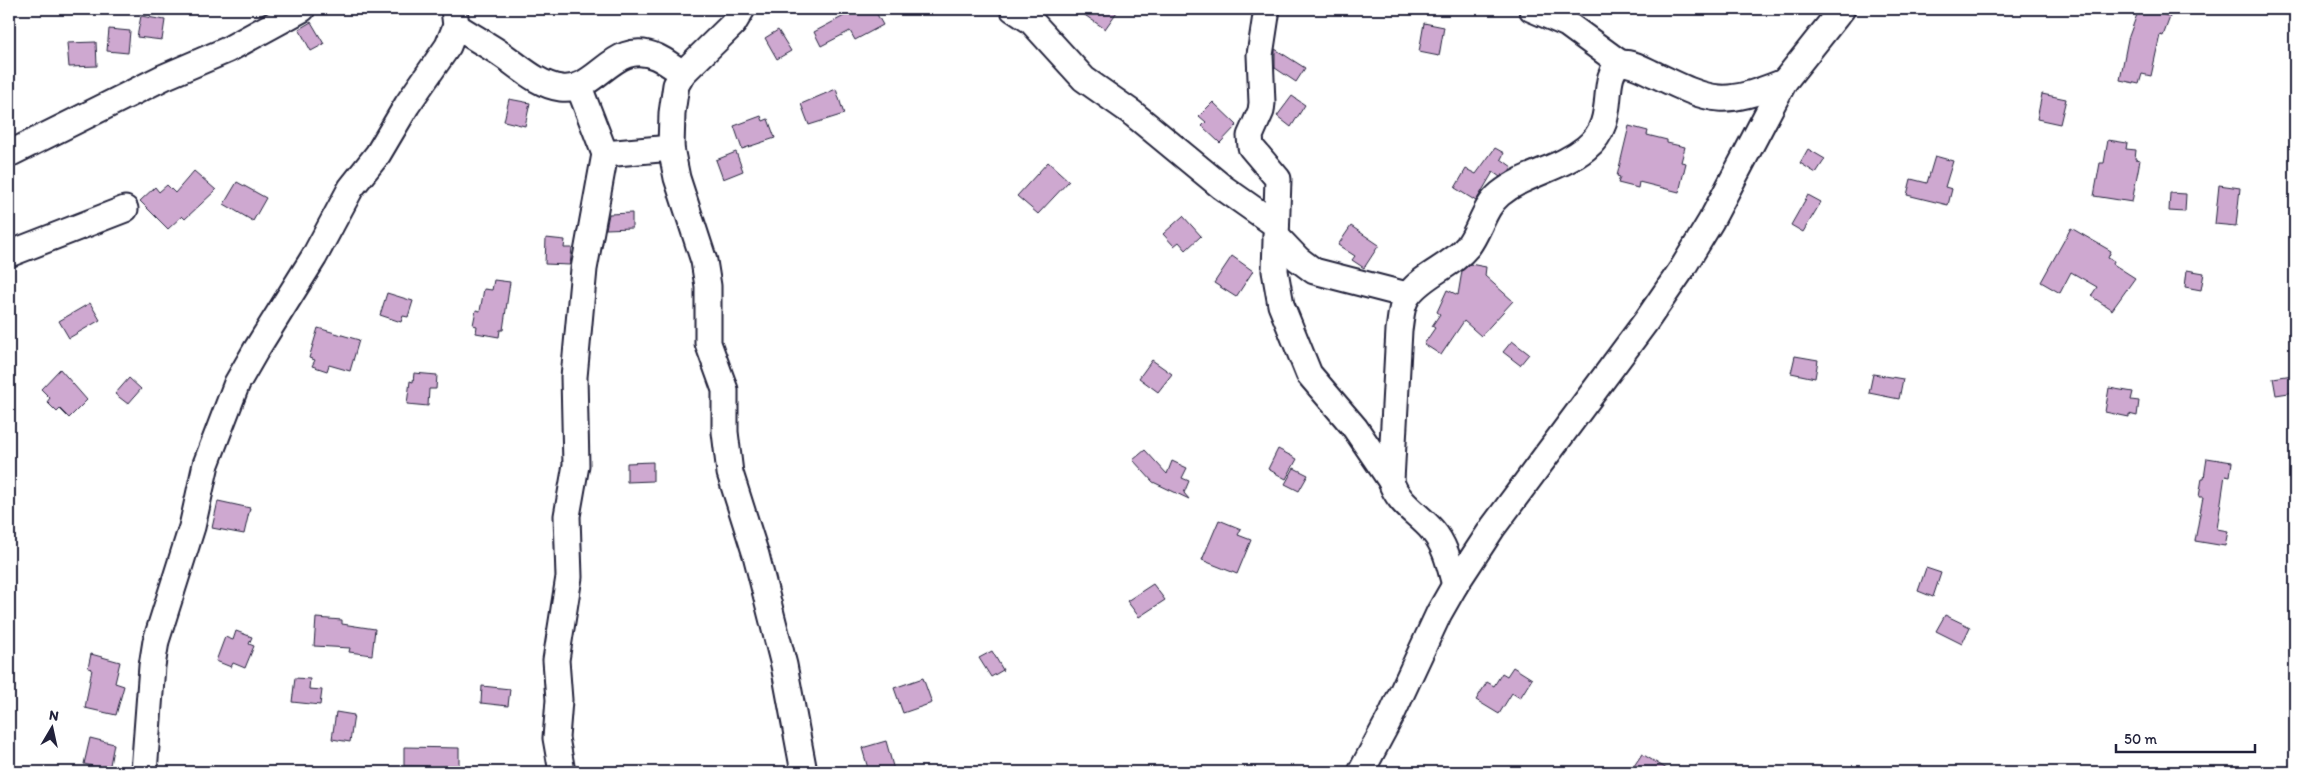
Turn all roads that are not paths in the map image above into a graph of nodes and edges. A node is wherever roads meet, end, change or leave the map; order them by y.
1 (302, 9) edge
2 (742, 9) edge
3 (1013, 9) edge
4 (1267, 9) edge
5 (1532, 9) edge
6 (1842, 9) edge
7 (455, 18) edge
8 (1581, 20) edge
9 (1620, 63) junction
10 (682, 73) junction
11 (1784, 82) junction
12 (579, 87) junction
13 (671, 148) junction
14 (9, 154) edge
15 (606, 154) junction
16 (124, 209) dead end
17 (1276, 230) junction
18 (9, 254) edge
19 (1407, 295) junction
20 (1391, 481) junction
21 (1455, 585) junction
22 (144, 772) edge
23 (562, 772) edge
24 (804, 772) edge
25 (1361, 772) edge

1 - 14 street
2 - 10 street
3 - 17 street
4 - 17 street
5 - 8 street
6 - 11 street
7 - 12 street
7 - 22 street
8 - 9 street
9 - 11 street
9 - 19 street
10 - 12 street
10 - 13 street
11 - 21 street
12 - 15 street
13 - 15 street
13 - 24 street
15 - 23 street
16 - 18 street
17 - 19 street
17 - 20 street
19 - 20 street
20 - 21 street
21 - 25 street

